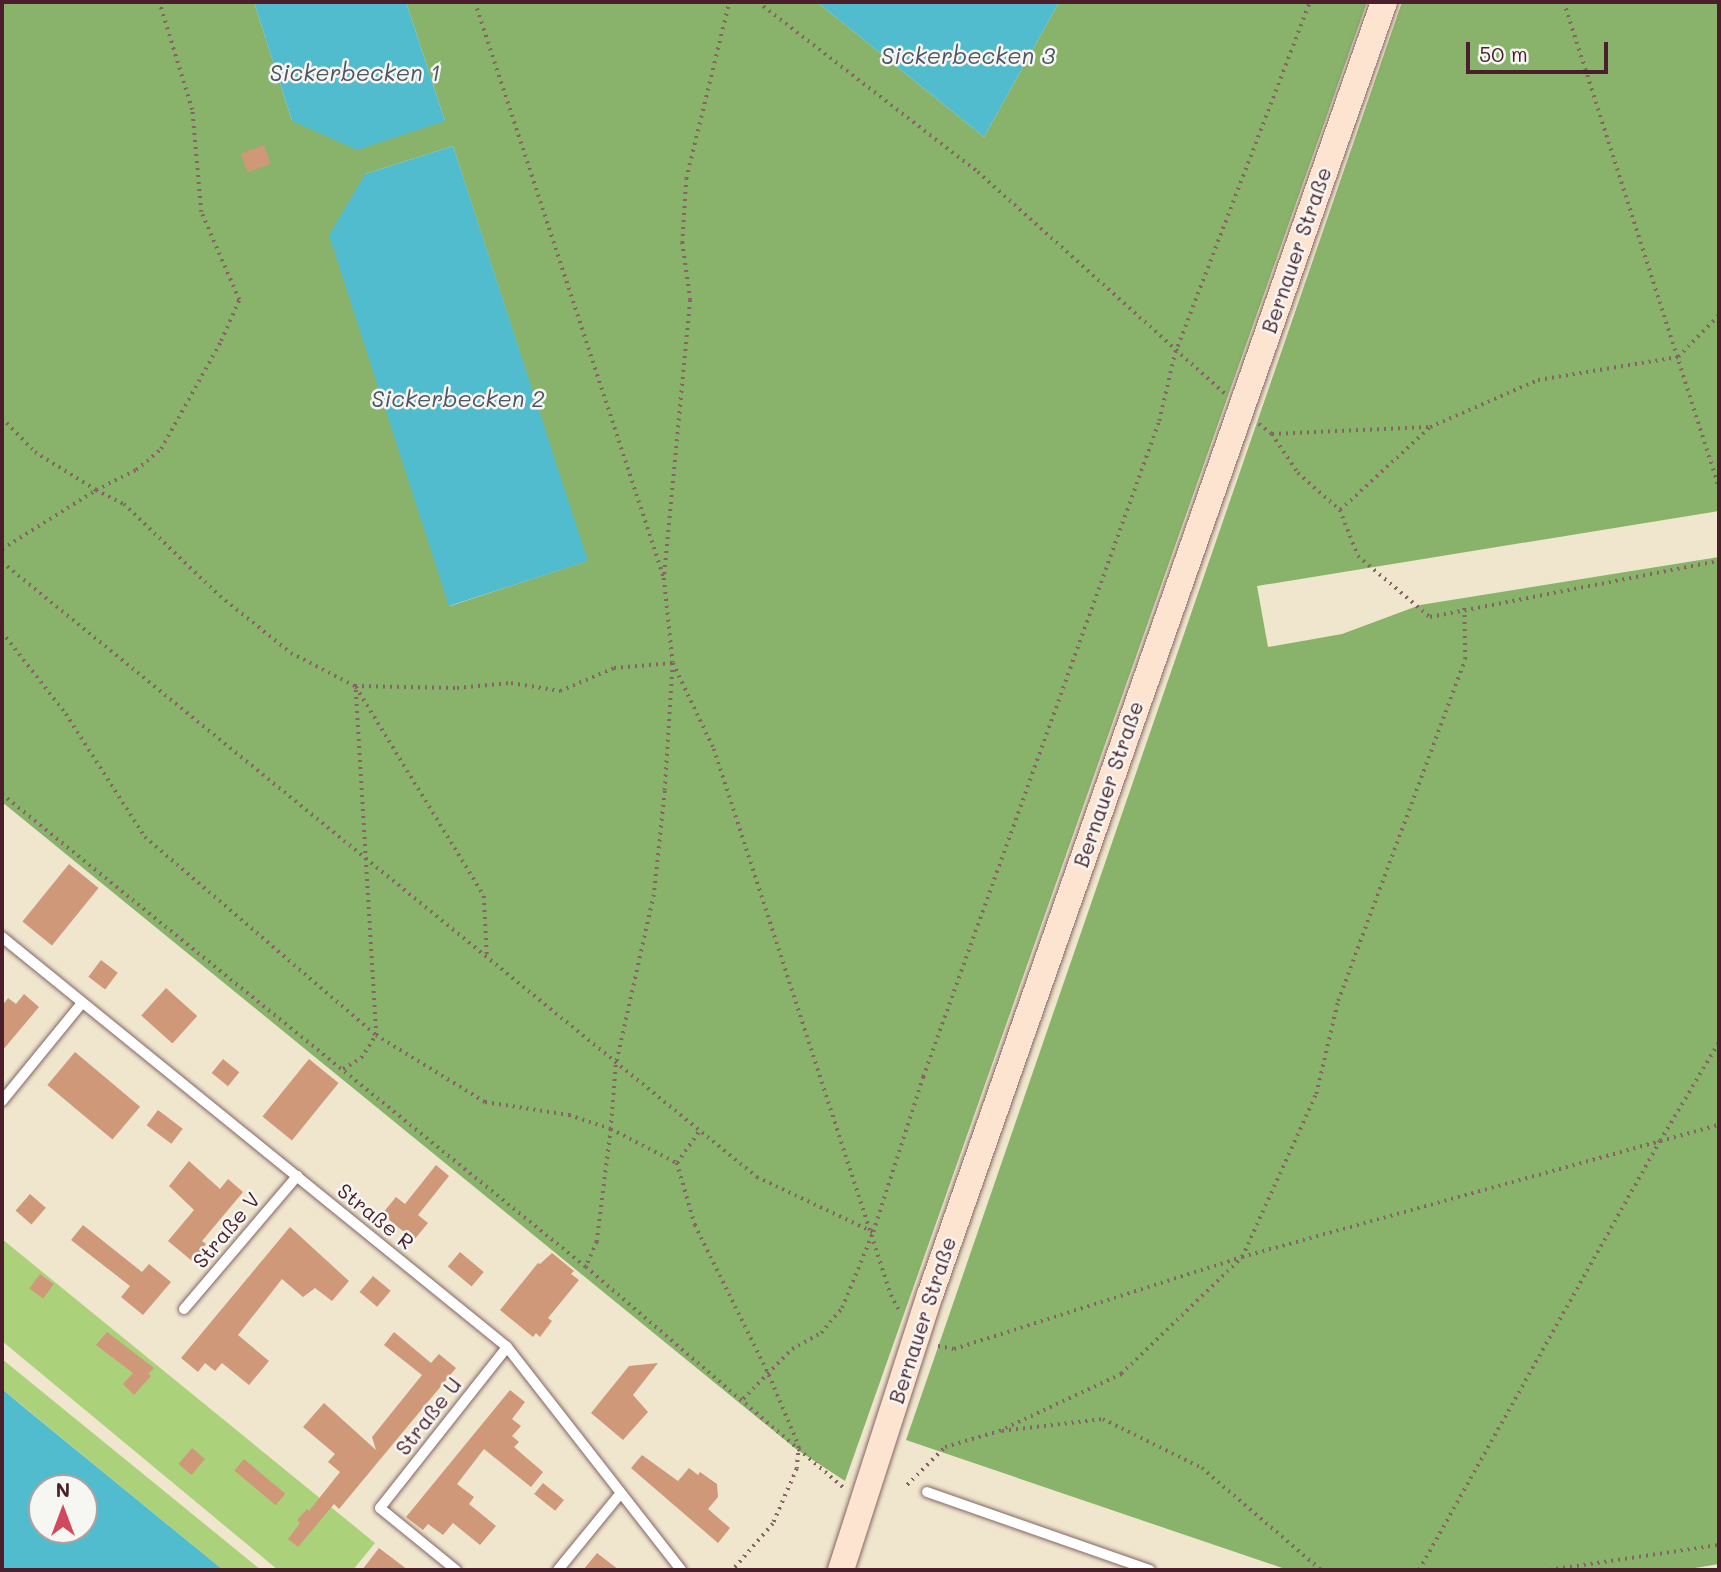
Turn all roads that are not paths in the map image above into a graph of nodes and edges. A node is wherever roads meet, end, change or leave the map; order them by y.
1 (1384, 2) edge
2 (2, 937) edge
3 (82, 1003) junction
4 (2, 1101) edge
5 (297, 1176) junction
6 (184, 1309) dead end
7 (506, 1347) junction
8 (927, 1492) dead end
9 (620, 1494) junction
10 (456, 1570) edge
11 (558, 1570) edge
12 (681, 1570) edge
13 (842, 1570) edge
14 (1150, 1570) edge

1 - 13 main road, Bernauer Straße
2 - 3 lane, Straße R
3 - 4 lane
3 - 5 lane, Straße R
5 - 6 lane, Straße V
5 - 7 lane, Straße R
7 - 9 lane, Straße R
7 - 10 lane, Straße U
8 - 14 lane
9 - 11 lane
9 - 12 lane, Straße R

